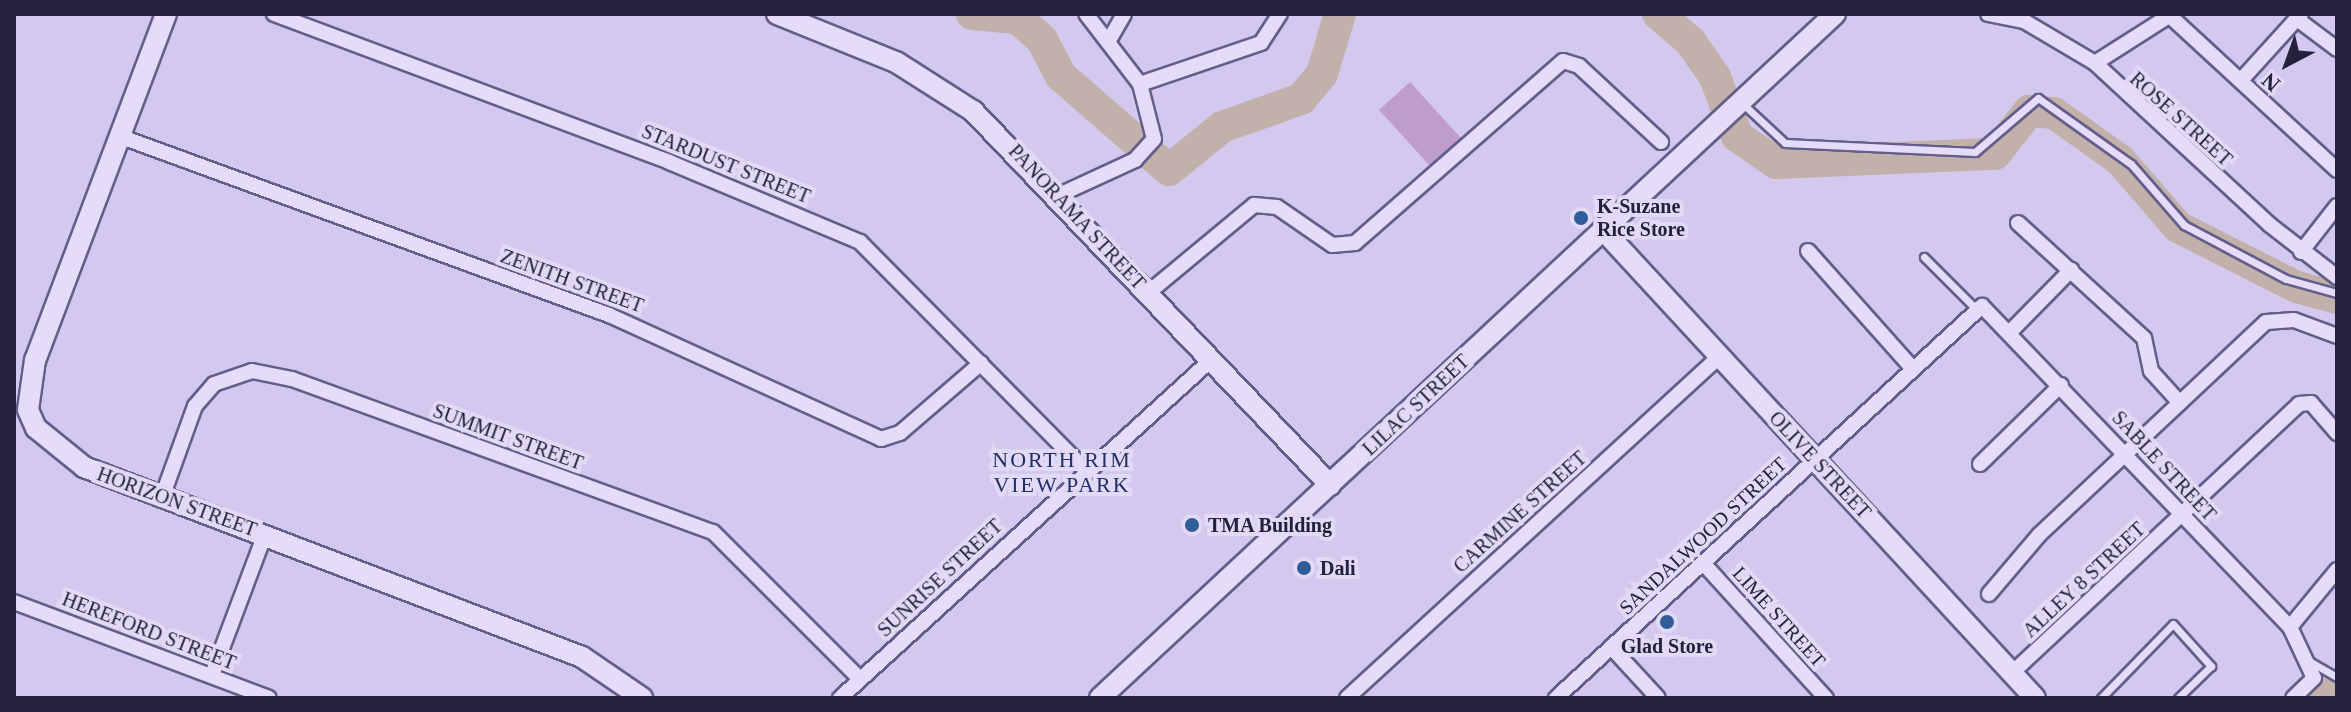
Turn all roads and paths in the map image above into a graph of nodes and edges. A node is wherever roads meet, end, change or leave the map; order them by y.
1 (166, 14) edge
2 (274, 14) edge
3 (1086, 14) edge
4 (1124, 14) edge
5 (1280, 14) edge
6 (1835, 14) edge
7 (1988, 14) edge
8 (2171, 15) edge
9 (787, 16) edge
10 (2299, 17) edge
11 (2027, 18) edge
12 (1108, 42) junction
13 (2337, 49) edge
14 (2095, 63) junction
15 (2243, 78) junction
16 (1140, 84) junction
17 (1738, 108) junction
18 (119, 136) junction
19 (1661, 142) dead end
20 (2337, 170) edge
21 (1059, 195) junction
22 (2337, 206) edge
23 (2018, 223) dead end
24 (1605, 232) junction
25 (1808, 251) dead end
26 (2301, 252) junction
27 (1924, 257) dead end
28 (2071, 270) junction
29 (2337, 277) edge
30 (1148, 293) junction
31 (2337, 293) edge
32 (1980, 308) junction
33 (2011, 331) junction
34 (2337, 336) edge
35 (1720, 356) junction
36 (1211, 360) junction
37 (981, 363) junction
38 (1913, 369) junction
39 (2061, 385) junction
40 (2180, 403) junction
41 (2337, 433) edge
42 (2125, 455) junction
43 (1814, 460) junction
44 (1980, 464) dead end
45 (1086, 470) junction
46 (1330, 485) junction
47 (161, 500) junction
48 (2183, 516) junction
49 (265, 534) junction
50 (1703, 563) junction
51 (2337, 570) edge
52 (1989, 594) dead end
53 (14, 602) edge
54 (2290, 627) junction
55 (1611, 647) junction
56 (2309, 661) junction
57 (2012, 673) junction
58 (2336, 674) edge
59 (212, 675) junction
60 (860, 679) junction
61 (269, 698) edge
62 (642, 698) edge
63 (840, 698) edge
64 (1100, 698) edge
65 (1347, 698) edge
66 (1556, 698) edge
67 (1658, 698) edge
68 (1826, 698) edge
69 (2035, 698) edge
70 (2101, 698) edge
71 (2178, 698) edge
72 (2293, 698) edge

1 - 18 street, HORIZON STREET
2 - 37 street, STARDUST STREET
3 - 12 street
4 - 12 street
5 - 16 street
6 - 17 street, LILAC STREET
7 - 11 street, ROSE STREET
8 - 14 street
8 - 15 street
9 - 21 street, PANORAMA STREET
10 - 13 street
10 - 15 street
11 - 14 street, ROSE STREET
12 - 16 street
14 - 26 street, ROSE STREET
15 - 20 street
16 - 21 street
17 - 24 street, LILAC STREET
17 - 31 lane
18 - 37 street, ZENITH STREET
18 - 47 street, HORIZON STREET
19 - 30 street
21 - 30 street, PANORAMA STREET
22 - 26 street
23 - 28 street
24 - 35 street, OLIVE STREET
24 - 46 street, LILAC STREET
25 - 38 street
26 - 29 street, ROSE STREET
27 - 32 lane
28 - 33 street
28 - 40 street
30 - 36 street, PANORAMA STREET
32 - 33 street, SABLE STREET
32 - 38 street, SANDALWOOD STREET
33 - 39 street, SABLE STREET
34 - 40 street
35 - 43 street, OLIVE STREET
35 - 65 street, CARMINE STREET
36 - 45 street, SUNRISE STREET
36 - 46 street, PANORAMA STREET
37 - 45 street, STARDUST STREET
38 - 43 street, SANDALWOOD STREET
39 - 42 street, SABLE STREET
39 - 44 street
40 - 42 street
41 - 48 street, ALLEY 8 STREET
42 - 48 street, SABLE STREET
42 - 52 street
43 - 50 street, SANDALWOOD STREET
43 - 57 street, OLIVE STREET
45 - 60 street, SUNRISE STREET
46 - 64 street, LILAC STREET
47 - 49 street, HORIZON STREET
47 - 60 street, SUMMIT STREET
48 - 54 street, SABLE STREET
48 - 57 street, ALLEY 8 STREET
49 - 59 street
49 - 62 street, HORIZON STREET
50 - 55 street, SANDALWOOD STREET
50 - 68 street, LIME STREET
51 - 54 street
53 - 59 street, HEREFORD STREET
54 - 56 street, SABLE STREET
55 - 66 street, SANDALWOOD STREET
55 - 67 street
56 - 58 lane
56 - 72 street
57 - 69 street, OLIVE STREET
59 - 61 street, HEREFORD STREET
60 - 63 street, SUNRISE STREET
70 - 71 lane

